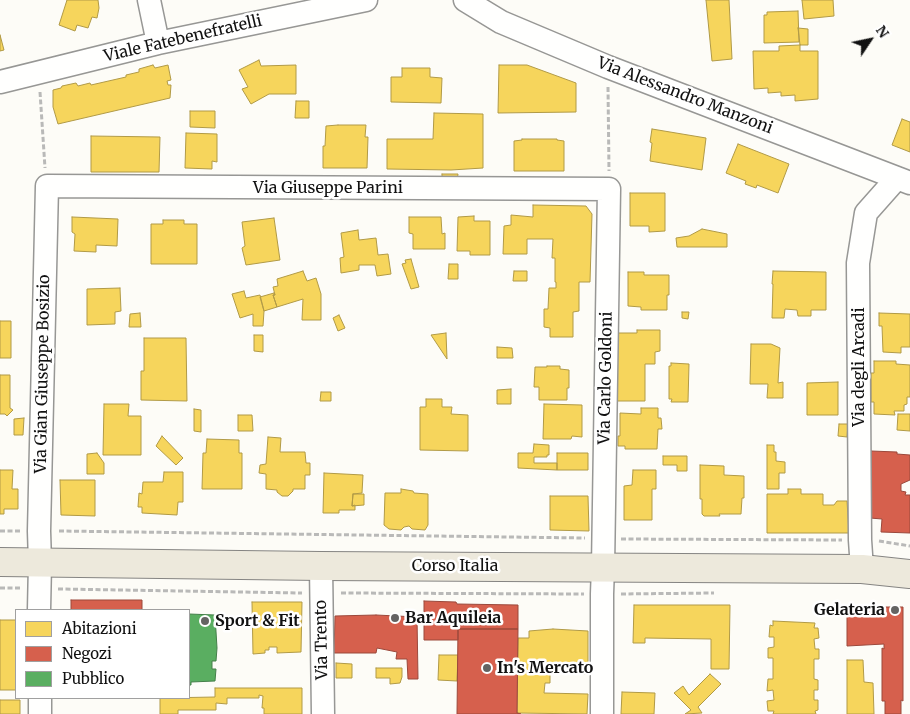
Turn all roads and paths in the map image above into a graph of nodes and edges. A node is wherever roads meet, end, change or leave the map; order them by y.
1 (149, 0) edge
2 (366, 0) edge
3 (464, 0) edge
4 (158, 43) junction
5 (608, 67) junction
6 (39, 73) junction
7 (0, 82) edge
8 (904, 181) edge
9 (46, 186) junction
10 (609, 189) junction
11 (0, 531) edge
12 (17, 531) dead end
13 (50, 531) dead end
14 (586, 538) dead end
15 (619, 539) dead end
16 (841, 540) dead end
17 (882, 541) dead end
18 (910, 546) edge
19 (0, 562) edge
20 (40, 563) junction
21 (321, 566) junction
22 (603, 567) junction
23 (862, 569) junction
24 (910, 574) edge
25 (0, 588) edge
26 (18, 588) dead end
27 (51, 589) dead end
28 (300, 593) dead end
29 (337, 593) dead end
30 (584, 594) dead end
31 (39, 609) edge
32 (40, 699) edge
33 (40, 714) edge
34 (323, 714) edge
35 (602, 714) edge

1 - 4 street
2 - 4 street, Viale Fatebenefratelli
3 - 5 street, Via Alessandro Manzoni
4 - 6 street, Viale Fatebenefratelli
5 - 8 street, Via Alessandro Manzoni
5 - 10 path
6 - 7 street, Viale Fatebenefratelli
6 - 9 path
8 - 23 street, Via degli Arcadi
9 - 10 street, Via Giuseppe Parini
9 - 20 street, Via Gian Giuseppe Bosizio
10 - 22 street, Via Carlo Goldoni
11 - 12 path
13 - 14 path, Corso Italia
15 - 16 path
17 - 18 path
19 - 20 main road, Corso Italia
20 - 21 main road, Corso Italia
20 - 31 street, Via Gian Giuseppe Bosizio
21 - 22 main road, Corso Italia
21 - 34 street, Via Trento
22 - 23 main road, Corso Italia
22 - 35 street, Via Carlo Goldoni
23 - 24 main road, Corso Italia
25 - 26 path
27 - 28 path
29 - 30 path, Corso Italia
32 - 33 street

